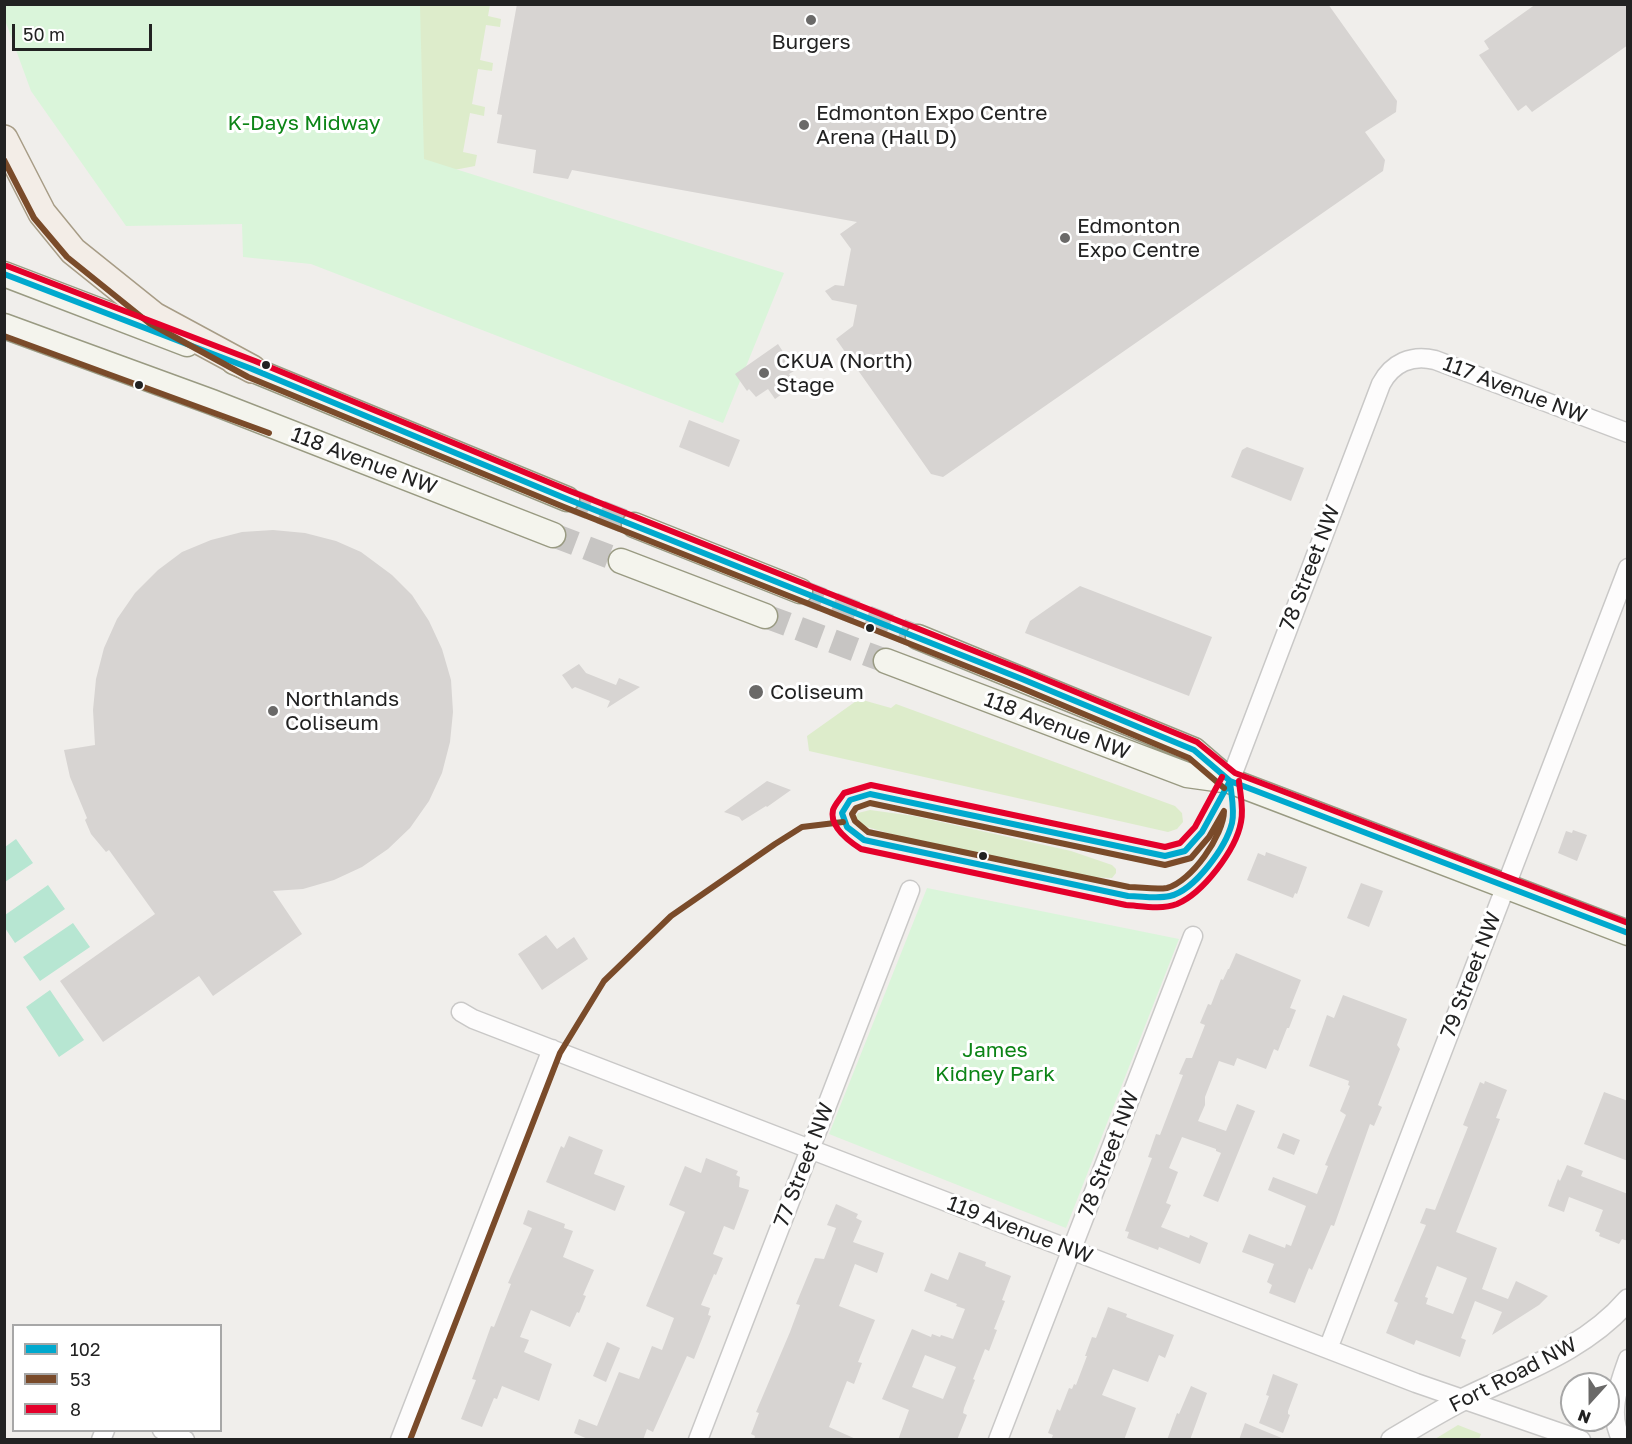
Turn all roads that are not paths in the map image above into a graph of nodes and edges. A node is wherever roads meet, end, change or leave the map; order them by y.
1 (4, 139) edge
2 (4, 274) edge
3 (4, 326) edge
4 (1401, 362) joint
5 (252, 369) junction
6 (1628, 433) edge
7 (567, 499) tunnel mouth
8 (634, 525) tunnel mouth
9 (553, 535) tunnel mouth
10 (621, 561) tunnel mouth
11 (1628, 568) edge
12 (800, 591) tunnel mouth
13 (765, 616) tunnel mouth
14 (918, 637) tunnel mouth
15 (886, 661) tunnel mouth
16 (1230, 782) junction
17 (1505, 886) junction
18 (910, 890) dead end
19 (1628, 933) edge
20 (1193, 936) dead end
21 (461, 1012) dead end
22 (552, 1049) junction
23 (810, 1149) junction
24 (1072, 1250) junction
25 (1628, 1300) edge
26 (1328, 1349) junction
27 (1628, 1359) edge
28 (1462, 1400) junction
29 (165, 1432) edge
30 (185, 1440) edge
31 (400, 1440) edge
32 (698, 1440) edge
33 (998, 1440) edge
34 (1392, 1440) edge
35 (1581, 1440) edge
36 (1622, 1440) edge

1 - 5 main road
2 - 5 main road, 118 Avenue NW
3 - 9 main road, 118 Avenue NW
4 - 6 street, 117 Avenue NW
4 - 16 street, 78 Street NW
5 - 7 main road, 118 Avenue NW
8 - 12 main road
10 - 13 main road
11 - 17 street, 79 Street NW
14 - 16 main road, 118 Avenue NW
15 - 16 main road, 118 Avenue NW
16 - 17 main road, 118 Avenue NW
17 - 19 main road, 118 Avenue NW
17 - 26 street, 79 Street NW
18 - 23 street, 77 Street NW
20 - 24 street, 78 Street NW
21 - 22 street, 119 Avenue NW
22 - 23 street, 119 Avenue NW
22 - 31 street
23 - 24 street, 119 Avenue NW
23 - 32 street, 77 Street NW
24 - 26 street, 119 Avenue NW
24 - 33 street, 78 Street NW
25 - 28 street, Fort Road NW
26 - 28 street, 119 Avenue NW
27 - 36 street
28 - 34 street, Fort Road NW
28 - 35 street, 119 Avenue NW
29 - 30 street

